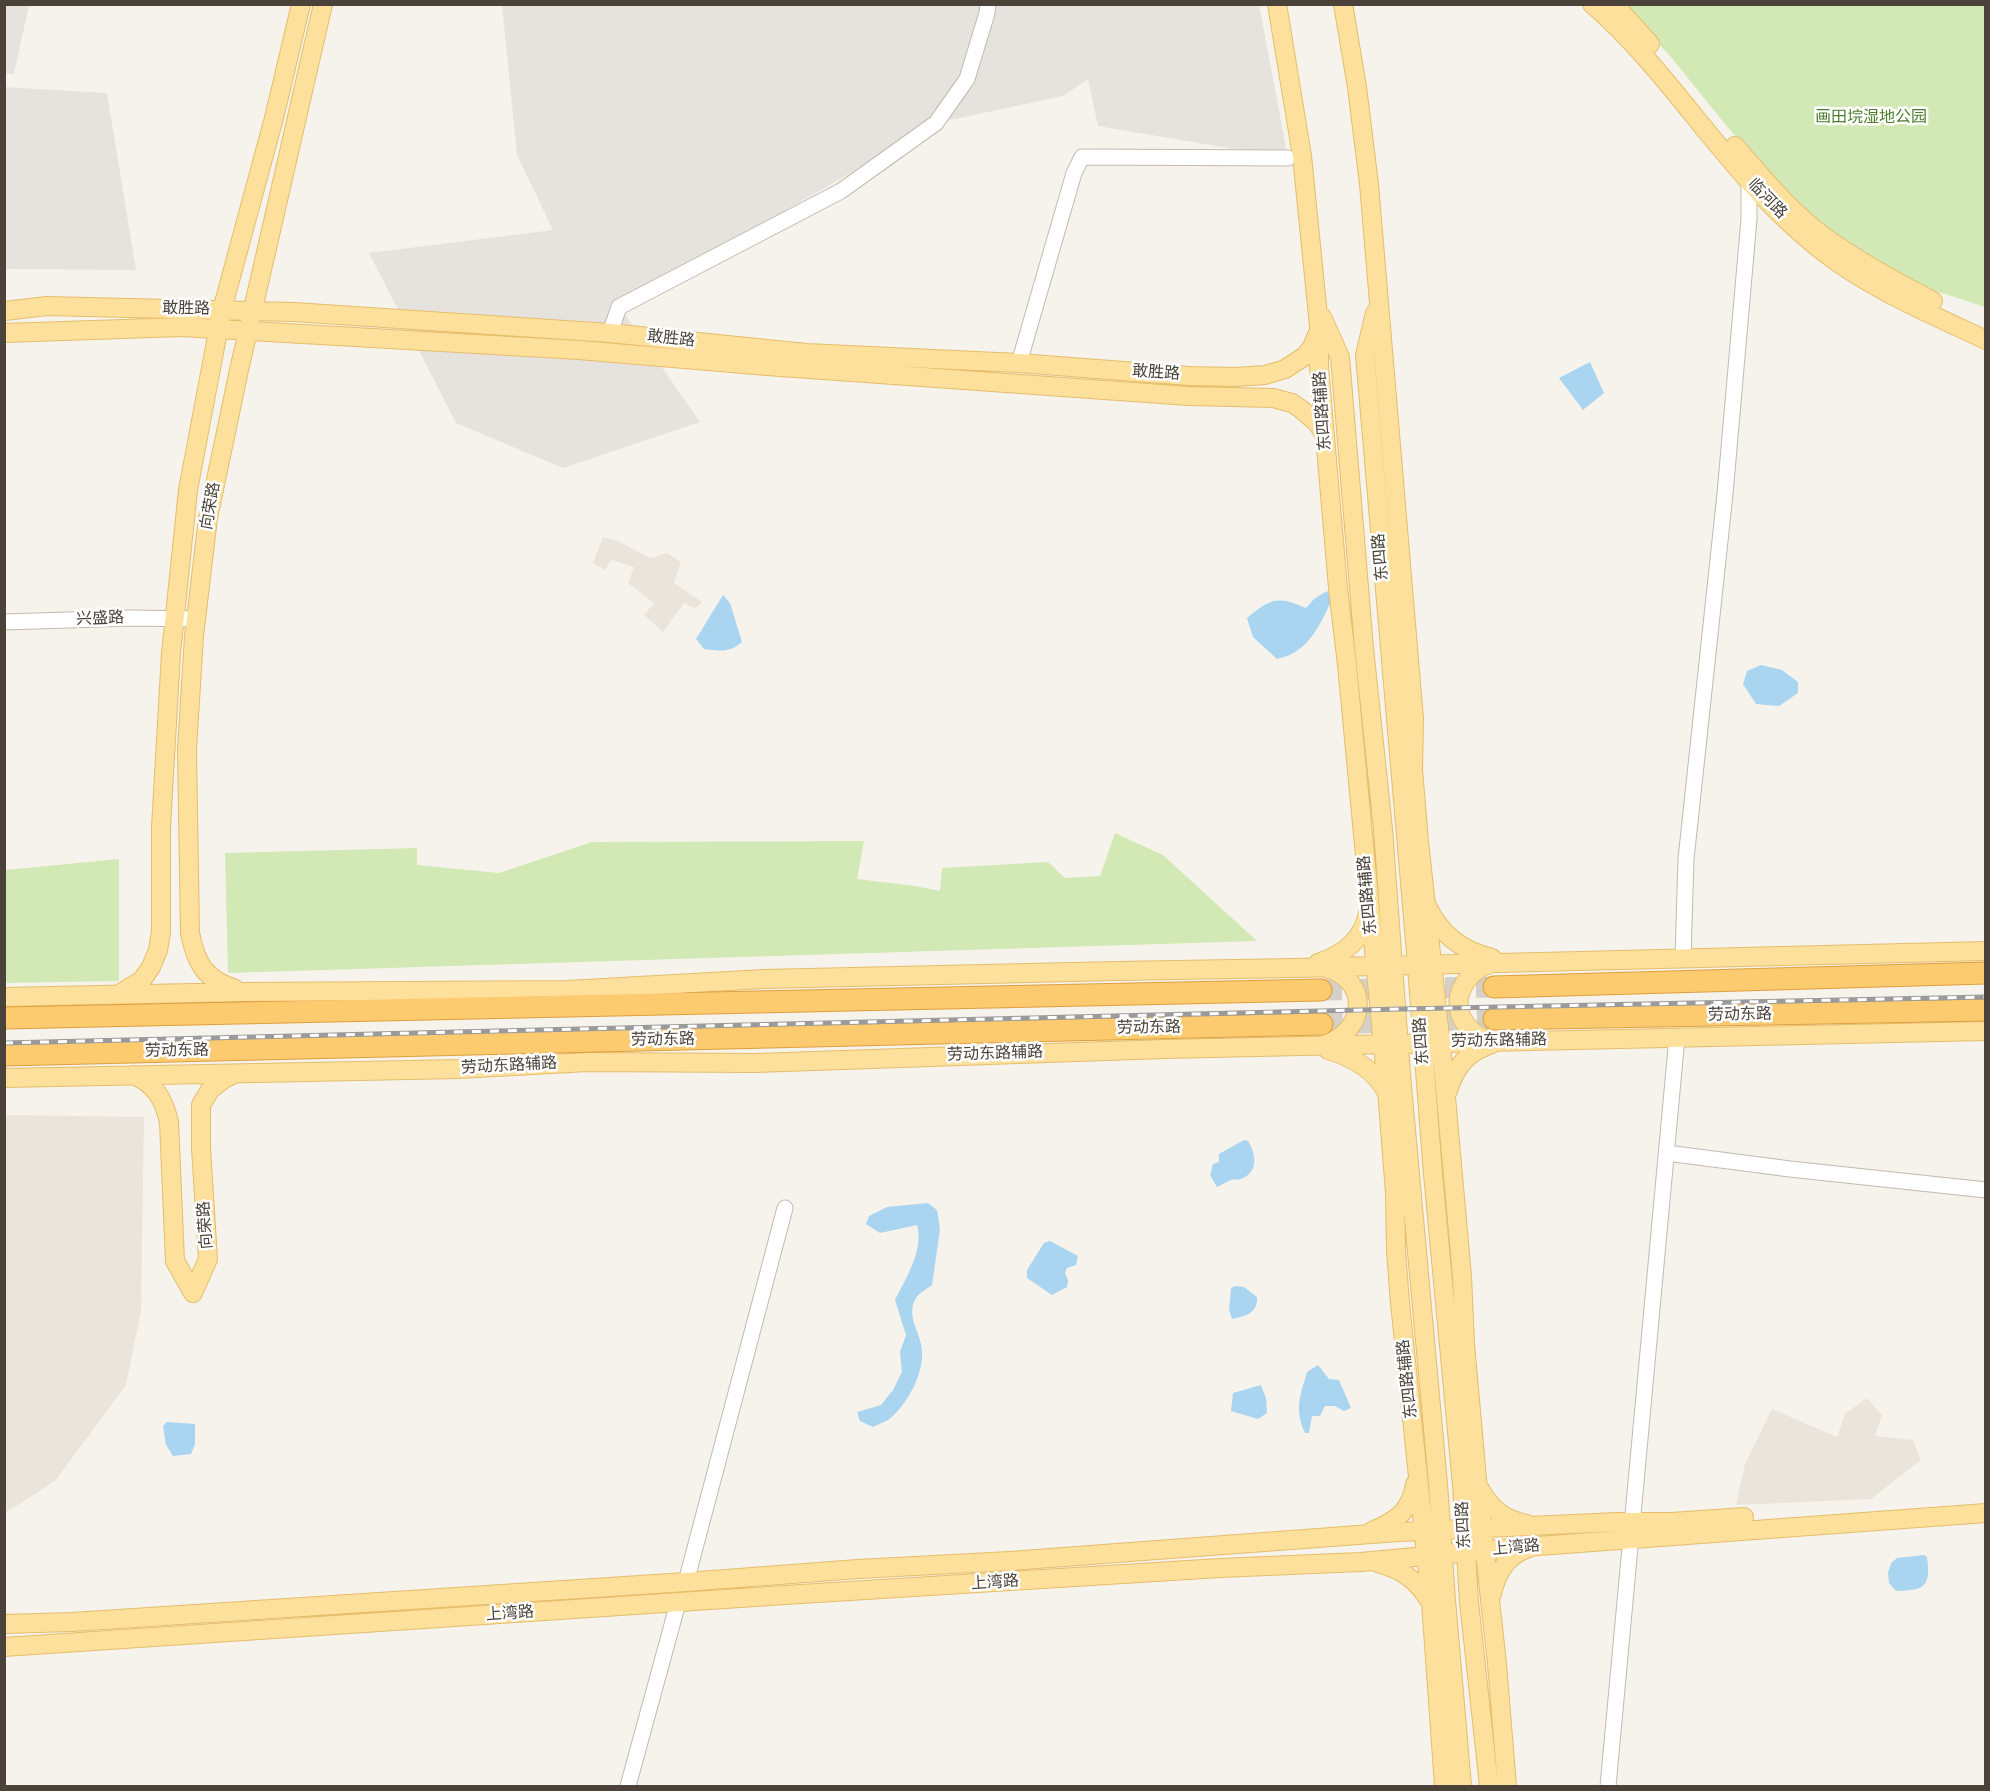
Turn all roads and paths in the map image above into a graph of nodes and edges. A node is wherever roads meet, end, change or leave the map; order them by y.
1 (301, 4) edge
2 (323, 4) edge
3 (988, 4) edge
4 (1277, 4) edge
5 (1343, 4) edge
6 (1592, 4) edge
7 (1612, 4) edge
8 (1288, 158) dead end
9 (1749, 182) junction
10 (1378, 296) junction
11 (1316, 304) junction
12 (222, 310) junction
13 (4, 311) edge
14 (253, 311) junction
15 (1986, 328) edge
16 (218, 329) junction
17 (248, 331) junction
18 (1319, 332) junction
19 (4, 333) edge
20 (610, 333) junction
21 (1986, 340) edge
22 (1019, 363) junction
23 (1324, 434) junction
24 (4, 622) edge
25 (174, 623) junction
26 (195, 623) junction
27 (4, 630) edge
28 (1414, 738) junction
29 (1374, 750) junction
30 (1403, 806) junction
31 (1362, 822) junction
32 (1369, 906) junction
33 (1419, 906) junction
34 (1390, 914) junction
35 (1986, 951) edge
36 (1683, 958) junction
37 (1520, 962) junction
38 (1495, 963) junction
39 (1424, 965) junction
40 (1375, 966) junction
41 (1394, 966) junction
42 (1299, 968) junction
43 (1324, 968) junction
44 (1986, 973) edge
45 (1494, 987) tunnel mouth
46 (1321, 990) tunnel mouth
47 (242, 992) junction
48 (115, 996) junction
49 (4, 997) edge
50 (1986, 1010) edge
51 (4, 1018) edge
52 (1494, 1019) tunnel mouth
53 (1986, 1031) edge
54 (1677, 1037) junction
55 (1316, 1038) junction
56 (1497, 1041) junction
57 (1431, 1043) junction
58 (1391, 1044) junction
59 (4, 1055) edge
60 (234, 1074) junction
61 (131, 1075) junction
62 (4, 1078) edge
63 (1388, 1094) junction
64 (1447, 1108) junction
65 (1406, 1137) junction
66 (1667, 1153) junction
67 (1408, 1166) junction
68 (1986, 1190) edge
69 (785, 1208) dead end
70 (1396, 1238) junction
71 (1463, 1305) junction
72 (1453, 1386) junction
73 (1458, 1439) junction
74 (1417, 1471) junction
75 (1478, 1485) junction
76 (1986, 1501) edge
77 (1986, 1513) edge
78 (1544, 1526) junction
79 (1474, 1530) junction
80 (1432, 1531) junction
81 (1631, 1531) junction
82 (1360, 1535) junction
83 (1534, 1546) junction
84 (1485, 1550) junction
85 (1466, 1552) junction
86 (1434, 1555) junction
87 (1361, 1562) junction
88 (686, 1582) junction
89 (1431, 1602) junction
90 (678, 1603) junction
91 (1491, 1608) junction
92 (4, 1624) edge
93 (1449, 1643) junction
94 (4, 1647) edge
95 (1455, 1706) junction
96 (1501, 1707) junction
97 (1444, 1768) junction
98 (1488, 1777) edge
99 (628, 1786) edge
100 (1444, 1786) edge
101 (1462, 1786) edge
102 (1507, 1786) edge
103 (1608, 1786) edge

1 - 12 main road, 向荣路
2 - 14 main road, 向荣路
3 - 20 street
4 - 11 main road, 东四路辅路
5 - 10 main road
6 - 9 main road, 临河路
7 - 15 main road, 临河路
8 - 22 street
9 - 21 main road, 临河路
9 - 36 street
10 - 28 main road
10 - 30 main road, 东四路
11 - 18 main road, 东四路辅路
11 - 29 main road, 东四路
12 - 13 main road, 敢胜路
12 - 14 main road, 敢胜路
12 - 16 main road, 向荣路
14 - 17 main road, 向荣路
14 - 20 main road, 敢胜路
16 - 17 main road, 敢胜路
16 - 19 main road, 敢胜路
16 - 25 main road, 向荣路
17 - 23 main road, 敢胜路
17 - 26 main road, 向荣路
18 - 22 main road, 敢胜路
18 - 23 main road, 东四路辅路
20 - 22 main road, 敢胜路
23 - 31 main road, 东四路辅路
24 - 25 street, 兴盛路
25 - 26 street, 兴盛路
25 - 27 street, 兴盛路
25 - 48 main road, 向荣路
26 - 47 main road, 向荣路
28 - 30 main road
28 - 33 main road
29 - 31 main road
29 - 34 main road, 东四路
30 - 33 main road, 东四路
31 - 32 main road, 东四路辅路
32 - 40 main road, 东四路辅路
32 - 42 main road
33 - 34 main road
33 - 37 main road
33 - 39 main road, 东四路
34 - 41 main road, 东四路
35 - 36 main road
36 - 37 main road
37 - 38 main road
38 - 39 main road
38 - 56 main road
39 - 41 main road
39 - 57 main road, 东四路
40 - 41 main road
40 - 43 main road
40 - 58 main road, 东四路辅路
41 - 58 main road, 东四路
42 - 43 main road
42 - 47 main road
43 - 55 main road
44 - 45 highway
46 - 51 highway, 劳动东路
47 - 48 main road
48 - 49 main road
50 - 52 highway, 劳动东路
53 - 54 main road, 劳动东路辅路
54 - 56 main road, 劳动东路辅路
54 - 66 street
55 - 58 main road, 劳动东路辅路
55 - 59 highway, 劳动东路
55 - 60 main road, 劳动东路辅路
55 - 63 main road
56 - 57 main road, 劳动东路辅路
56 - 64 main road
57 - 58 main road, 劳动东路辅路
57 - 64 main road
57 - 72 main road, 东四路
58 - 63 main road, 东四路辅路
58 - 65 main road, 东四路
60 - 61 main road, 劳动东路辅路
60 - 61 main road, 向荣路
61 - 62 main road, 劳动东路辅路
63 - 65 main road
63 - 70 main road, 东四路辅路
64 - 71 main road
65 - 67 main road, 东四路
66 - 68 street
66 - 81 street
67 - 70 main road
67 - 80 main road, 东四路
69 - 88 street
70 - 74 main road, 东四路辅路
71 - 72 main road
71 - 75 main road
72 - 73 main road, 东四路
73 - 75 main road
73 - 79 main road, 东四路
74 - 80 main road, 东四路辅路
74 - 82 main road
75 - 78 main road
75 - 79 main road
76 - 81 main road, 上湾路
77 - 81 main road, 上湾路
78 - 79 main road, 上湾路
78 - 81 main road, 上湾路
79 - 80 main road, 上湾路
79 - 84 main road
79 - 85 main road, 东四路
80 - 82 main road, 上湾路
80 - 86 main road, 东四路
81 - 83 main road, 上湾路
81 - 103 street
82 - 88 main road, 上湾路
83 - 84 main road, 上湾路
83 - 91 main road
84 - 85 main road, 上湾路
84 - 91 main road
85 - 86 main road, 上湾路
85 - 98 main road, 东四路
86 - 87 main road, 上湾路
86 - 89 main road
86 - 93 main road, 东四路
87 - 89 main road
87 - 90 main road, 上湾路
88 - 92 main road, 上湾路
89 - 93 main road
89 - 97 main road
90 - 94 main road, 上湾路
90 - 99 street
91 - 96 main road
93 - 95 main road, 东四路
95 - 97 main road
95 - 101 main road, 东四路
96 - 98 main road
96 - 102 main road
97 - 100 main road

